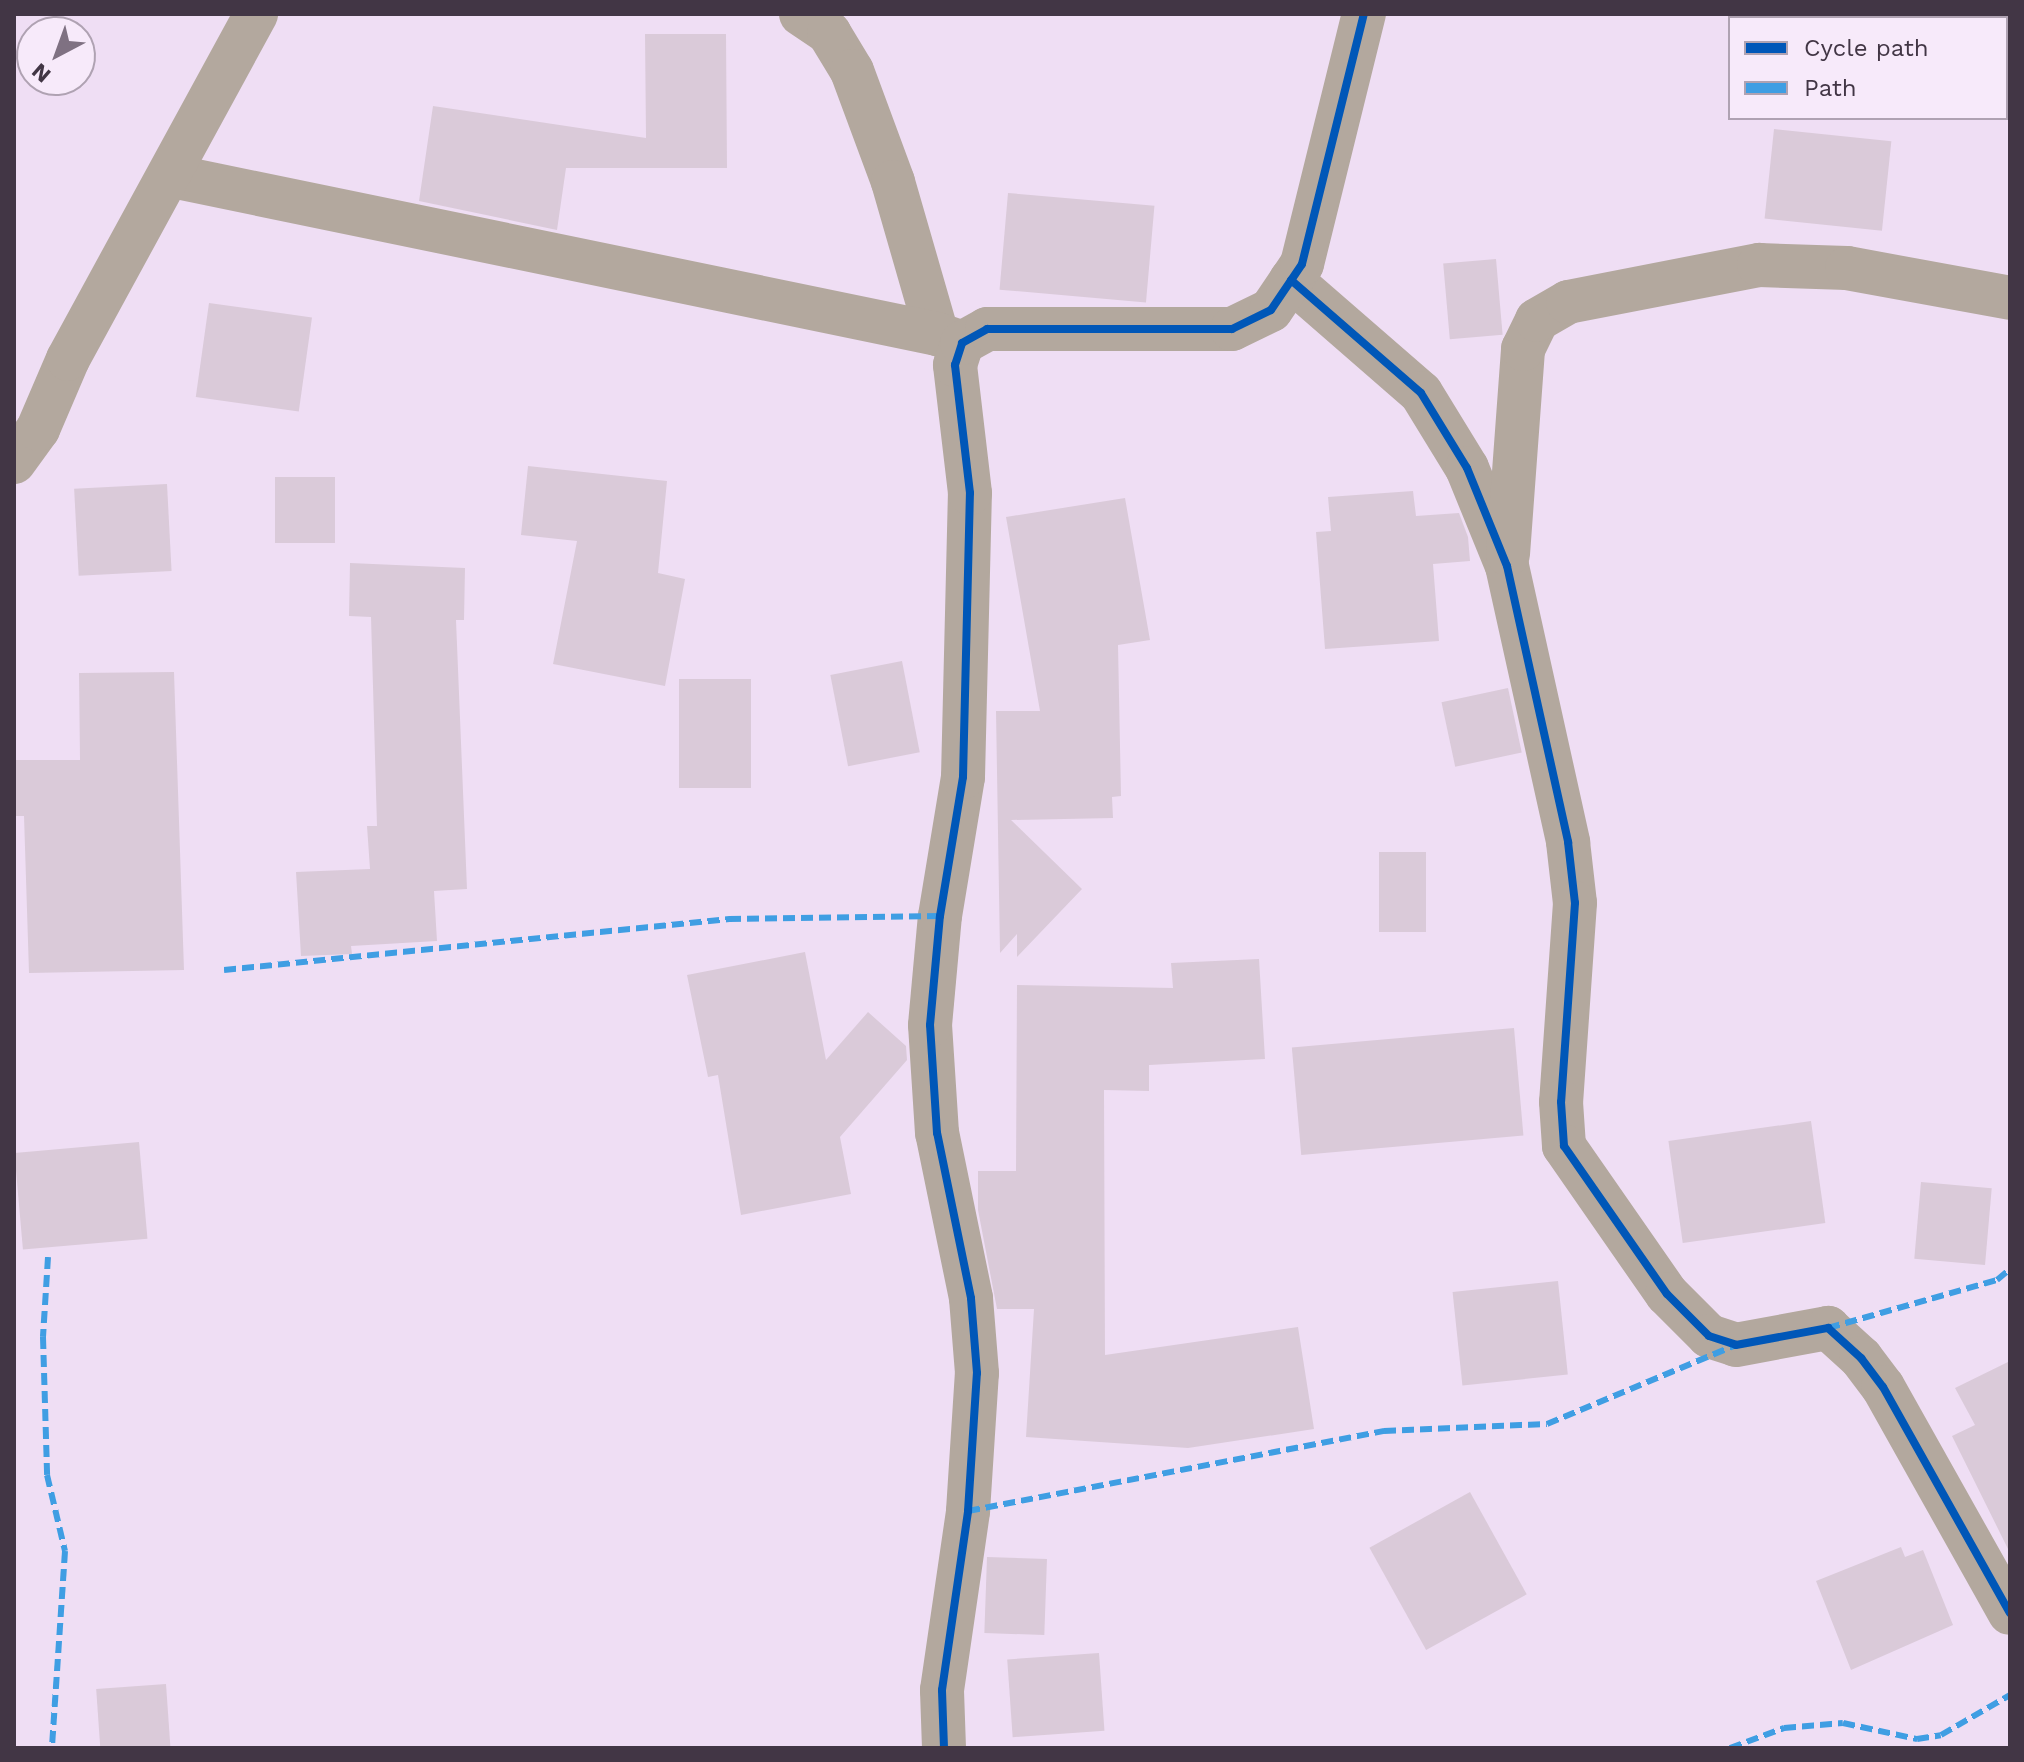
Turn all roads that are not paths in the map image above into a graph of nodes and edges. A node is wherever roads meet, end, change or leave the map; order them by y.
1 (256, 14) edge
2 (801, 14) edge
3 (1364, 14) edge
4 (172, 176) junction
5 (1291, 280) junction
6 (2010, 298) edge
7 (950, 339) junction
8 (14, 462) edge
9 (1507, 566) junction
10 (2010, 1613) edge
11 (944, 1748) edge

1 - 4 street
2 - 7 street
3 - 5 street
4 - 7 street
4 - 8 street
5 - 7 street
5 - 9 street
6 - 9 street
7 - 11 street
9 - 10 street

